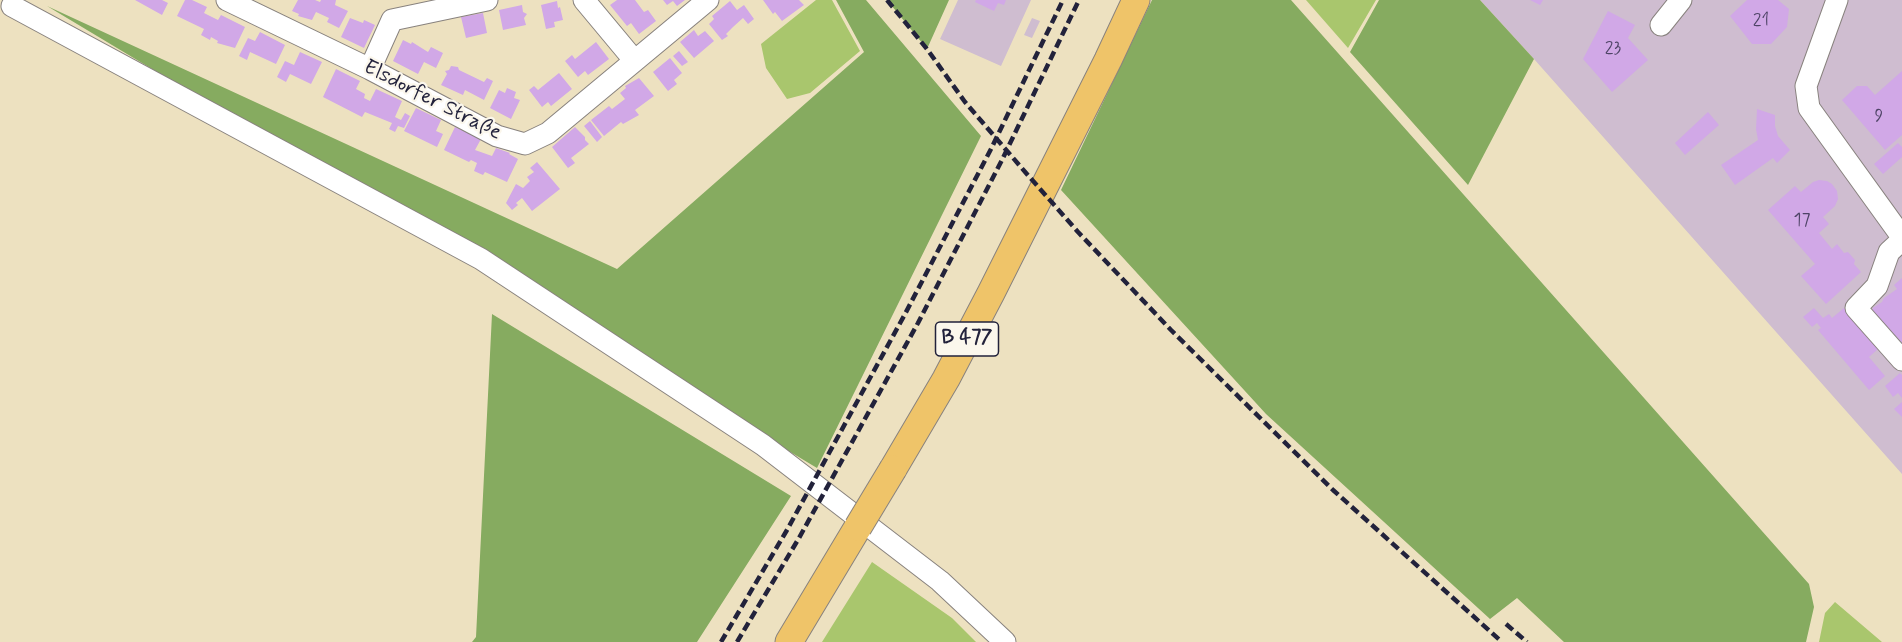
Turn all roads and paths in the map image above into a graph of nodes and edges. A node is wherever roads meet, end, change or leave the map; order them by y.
1 (227, 0) edge
2 (487, 0) edge
3 (584, 0) edge
4 (708, 0) edge
5 (1136, 0) edge
6 (1681, 0) edge
7 (1837, 0) edge
8 (8, 8) edge
9 (1661, 25) dead end
10 (634, 60) junction
11 (370, 69) junction
12 (1902, 238) edge
13 (1902, 360) edge
14 (789, 642) edge
15 (1005, 642) edge

1 - 11 street, Elsdorfer Straße
2 - 11 street
3 - 10 street
4 - 10 street, Elsdorfer Straße
5 - 14 main road, B 477, bridge
6 - 9 street
7 - 12 street
8 - 15 street
10 - 11 street, Elsdorfer Straße
12 - 13 street

